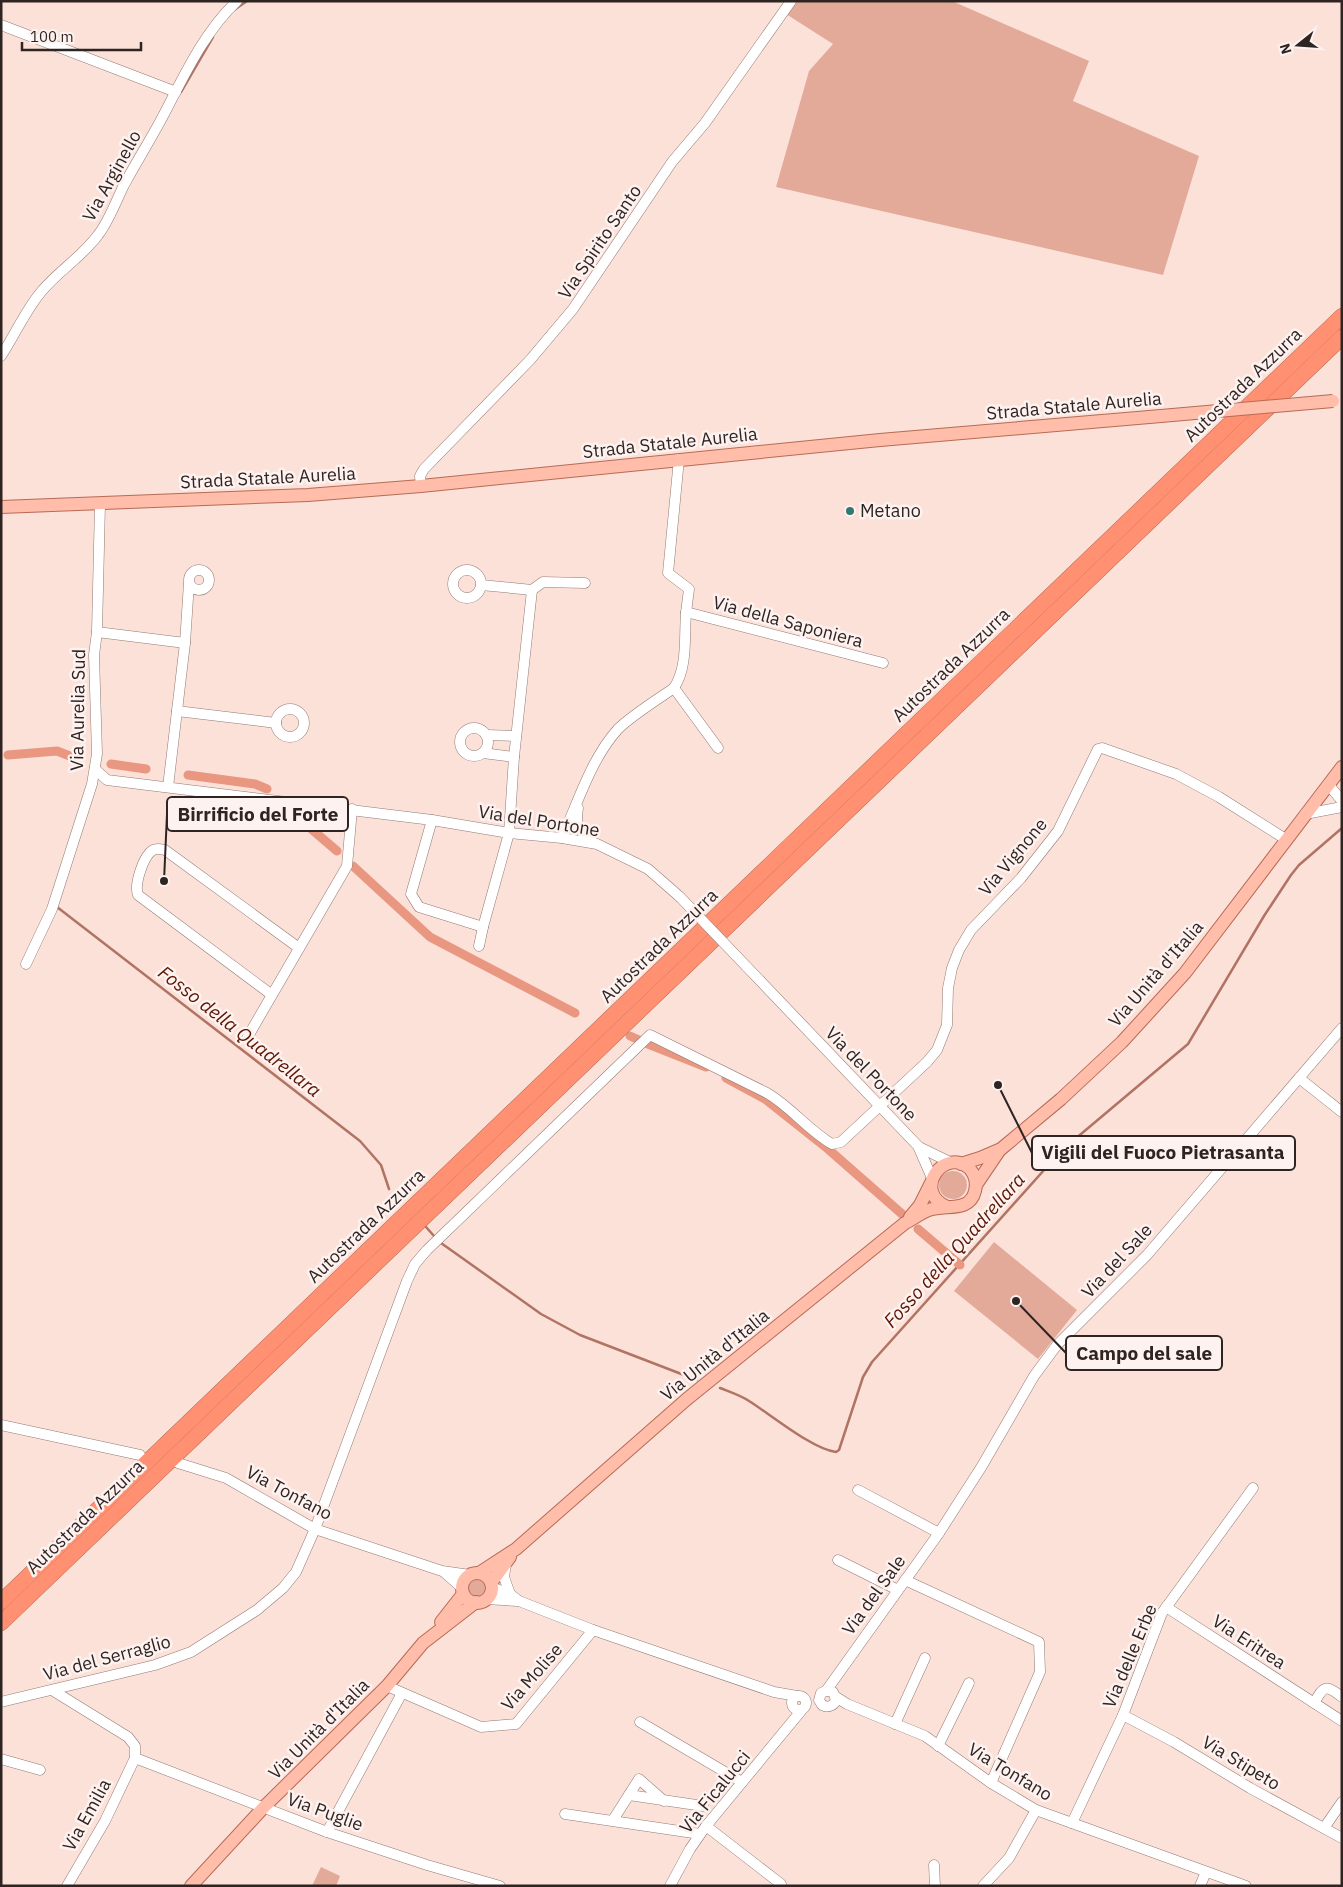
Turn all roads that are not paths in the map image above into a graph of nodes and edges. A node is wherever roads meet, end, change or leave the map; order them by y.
1 (237, 1) edge
2 (791, 1) edge
3 (1, 25) edge
4 (176, 92) junction
5 (1342, 316) edge
6 (1342, 337) edge
7 (1, 356) edge
8 (1337, 401) edge
9 (679, 459) junction
10 (421, 486) junction
11 (100, 504) junction
12 (1, 508) edge
13 (189, 583) dead end
14 (585, 583) dead end
15 (481, 585) dead end
16 (532, 590) junction
17 (686, 612) junction
18 (98, 632) junction
19 (185, 643) junction
20 (883, 663) dead end
21 (674, 688) junction
22 (177, 711) junction
23 (276, 723) dead end
24 (486, 735) junction
25 (516, 736) junction
26 (718, 748) dead end
27 (482, 753) junction
28 (514, 757) junction
29 (1342, 767) edge
30 (95, 769) junction
31 (1328, 784) junction
32 (168, 787) junction
33 (1342, 792) edge
34 (580, 795) junction
35 (1342, 800) edge
36 (1342, 807) edge
37 (352, 809) junction
38 (1306, 814) junction
39 (432, 820) junction
40 (509, 833) junction
41 (562, 838) junction
42 (1287, 840) junction
43 (597, 844) junction
44 (482, 927) junction
45 (479, 946) dead end
46 (299, 948) junction
47 (26, 964) dead end
48 (272, 995) junction
49 (1342, 1028) edge
50 (247, 1038) dead end
51 (1299, 1078) junction
52 (879, 1106) junction
53 (1342, 1112) edge
54 (918, 1146) junction
55 (1001, 1149) junction
56 (956, 1163) junction
57 (932, 1180) junction
58 (976, 1185) junction
59 (947, 1207) junction
60 (905, 1223) junction
61 (1, 1425) edge
62 (140, 1455) dead end
63 (178, 1463) dead end
64 (1253, 1488) dead end
65 (858, 1490) dead end
66 (315, 1529) junction
67 (939, 1532) junction
68 (516, 1549) junction
69 (838, 1560) dead end
70 (506, 1562) junction
71 (442, 1571) junction
72 (474, 1574) junction
73 (905, 1580) junction
74 (898, 1590) junction
75 (463, 1591) junction
76 (486, 1593) junction
77 (510, 1594) junction
78 (519, 1601) junction
79 (1, 1602) edge
80 (1166, 1607) junction
81 (1, 1623) edge
82 (593, 1630) junction
83 (424, 1643) junction
84 (925, 1658) dead end
85 (969, 1683) dead end
86 (387, 1686) junction
87 (52, 1690) junction
88 (402, 1693) junction
89 (1342, 1697) edge
90 (828, 1698) junction
91 (1, 1702) edge
92 (1314, 1703) junction
93 (799, 1704) junction
94 (1124, 1715) junction
95 (640, 1722) dead end
96 (1342, 1722) edge
97 (895, 1724) junction
98 (938, 1746) junction
99 (135, 1758) junction
100 (1, 1759) edge
101 (40, 1770) dead end
102 (742, 1782) junction
103 (991, 1783) junction
104 (629, 1796) junction
105 (664, 1801) junction
106 (1342, 1802) edge
107 (703, 1806) dead end
108 (264, 1807) junction
109 (1036, 1810) junction
110 (565, 1814) dead end
111 (613, 1820) junction
112 (1072, 1823) junction
113 (1324, 1828) junction
114 (703, 1830) junction
115 (327, 1832) junction
116 (1342, 1838) edge
117 (934, 1865) dead end
118 (1206, 1872) junction
119 (781, 1884) dead end
120 (67, 1886) edge
121 (191, 1886) edge
122 (500, 1886) edge
123 (670, 1886) edge
124 (935, 1886) edge
125 (984, 1886) edge
126 (1200, 1886) edge
127 (1246, 1886) edge

1 - 4 street, Via Arginello
2 - 10 street, Via Spirito Santo
3 - 4 street
4 - 7 street, Via Arginello
5 - 79 highway, Autostrada Azzurra
6 - 81 highway, Autostrada Azzurra
8 - 9 main road, Strada Statale Aurelia, bridge
9 - 10 main road, Strada Statale Aurelia
9 - 17 street, Via della Saponiera
10 - 11 main road, Strada Statale Aurelia
11 - 12 main road, Strada Statale Aurelia
11 - 18 street, Via Aurelia Sud
13 - 19 street
14 - 16 street
15 - 16 street
16 - 25 street
17 - 20 street, Via della Saponiera
17 - 21 street, Via della Saponiera
18 - 19 street
18 - 30 street, Via Aurelia Sud
19 - 22 street
21 - 26 street
21 - 34 street
22 - 23 street
22 - 32 street
24 - 25 street
24 - 27 street
24 - 27 street
25 - 28 street
27 - 28 street
28 - 40 street
29 - 31 main road, Via Unità d'Italia
30 - 32 street, Via del Portone
30 - 47 street, Via Aurelia Sud
31 - 33 street
31 - 35 street
31 - 38 main road, Via Unità d'Italia
32 - 37 street, Via del Portone
34 - 41 street
34 - 43 street
36 - 38 street
37 - 39 street, Via del Portone
37 - 46 street
38 - 42 main road, Via Unità d'Italia
39 - 40 street, Via del Portone
39 - 44 street
40 - 41 street, Via del Portone
40 - 44 street
41 - 43 street, Via del Portone
42 - 52 street, Via Vignone
42 - 55 main road, Via Unità d'Italia
43 - 52 street, Via del Portone, bridge
44 - 45 street
46 - 48 street
46 - 48 street
48 - 50 street
49 - 51 street, Via del Sale
51 - 53 street
51 - 67 street, Via del Sale
52 - 54 street, Via del Portone
52 - 66 street, Via del Serraglio
54 - 56 street
54 - 57 street, Via del Portone
55 - 56 main road, Via Unità d'Italia
55 - 58 main road
56 - 57 main road
56 - 58 main road
57 - 59 main road
57 - 60 main road
58 - 59 main road
59 - 60 main road, Via Unità d'Italia
60 - 68 main road, Via Unità d'Italia
61 - 62 street
63 - 66 street, Via Tonfano
64 - 80 street, Via delle Erbe
65 - 67 street
66 - 71 street, Via Tonfano
66 - 87 street, Via del Serraglio
67 - 73 street, Via del Sale
68 - 70 main road, Via Unità d'Italia
68 - 72 main road
69 - 74 street
70 - 76 main road, Via Unità d'Italia
70 - 77 street
71 - 72 street
71 - 75 street
72 - 75 main road
72 - 76 main road
73 - 74 street, Via del Sale
73 - 103 street
74 - 90 street, Via del Sale
75 - 76 main road
75 - 83 main road
76 - 77 street
76 - 78 street
76 - 83 main road, Via Unità d'Italia
77 - 78 street
78 - 82 street
80 - 92 street, Via Eritrea
80 - 94 street, Via delle Erbe
82 - 88 street, Via Molise
82 - 93 street
83 - 86 main road, Via Unità d'Italia
84 - 97 street
85 - 98 street
86 - 88 street, Via Molise
86 - 108 main road, Via Unità d'Italia
87 - 91 street, Via del Serraglio
87 - 99 street
88 - 115 street
89 - 92 street
90 - 93 street
90 - 97 street, Via Tonfano
92 - 96 street, Via Eritrea
93 - 102 street, Via Ficalucci
94 - 112 street, Via delle Erbe
94 - 113 street, Via Stipeto
95 - 102 street
97 - 98 street, Via Tonfano
98 - 103 street, Via Tonfano
99 - 108 street, Via Puglie
99 - 120 street, Via Emilia
100 - 101 street
102 - 114 street, Via Ficalucci
103 - 109 street, Via Tonfano
104 - 105 street
104 - 105 street
104 - 111 street
105 - 107 street
106 - 113 street
108 - 115 street, Via Puglie
108 - 121 main road, Via Unità d'Italia
109 - 112 street, Via Tonfano
109 - 125 street
110 - 111 street
111 - 114 street
112 - 118 street, Via Tonfano
113 - 116 street, Via Stipeto
114 - 119 street
114 - 123 street, Via Ficalucci
115 - 122 street, Via Puglie
117 - 124 street
118 - 126 street
118 - 127 street, Via Tonfano

